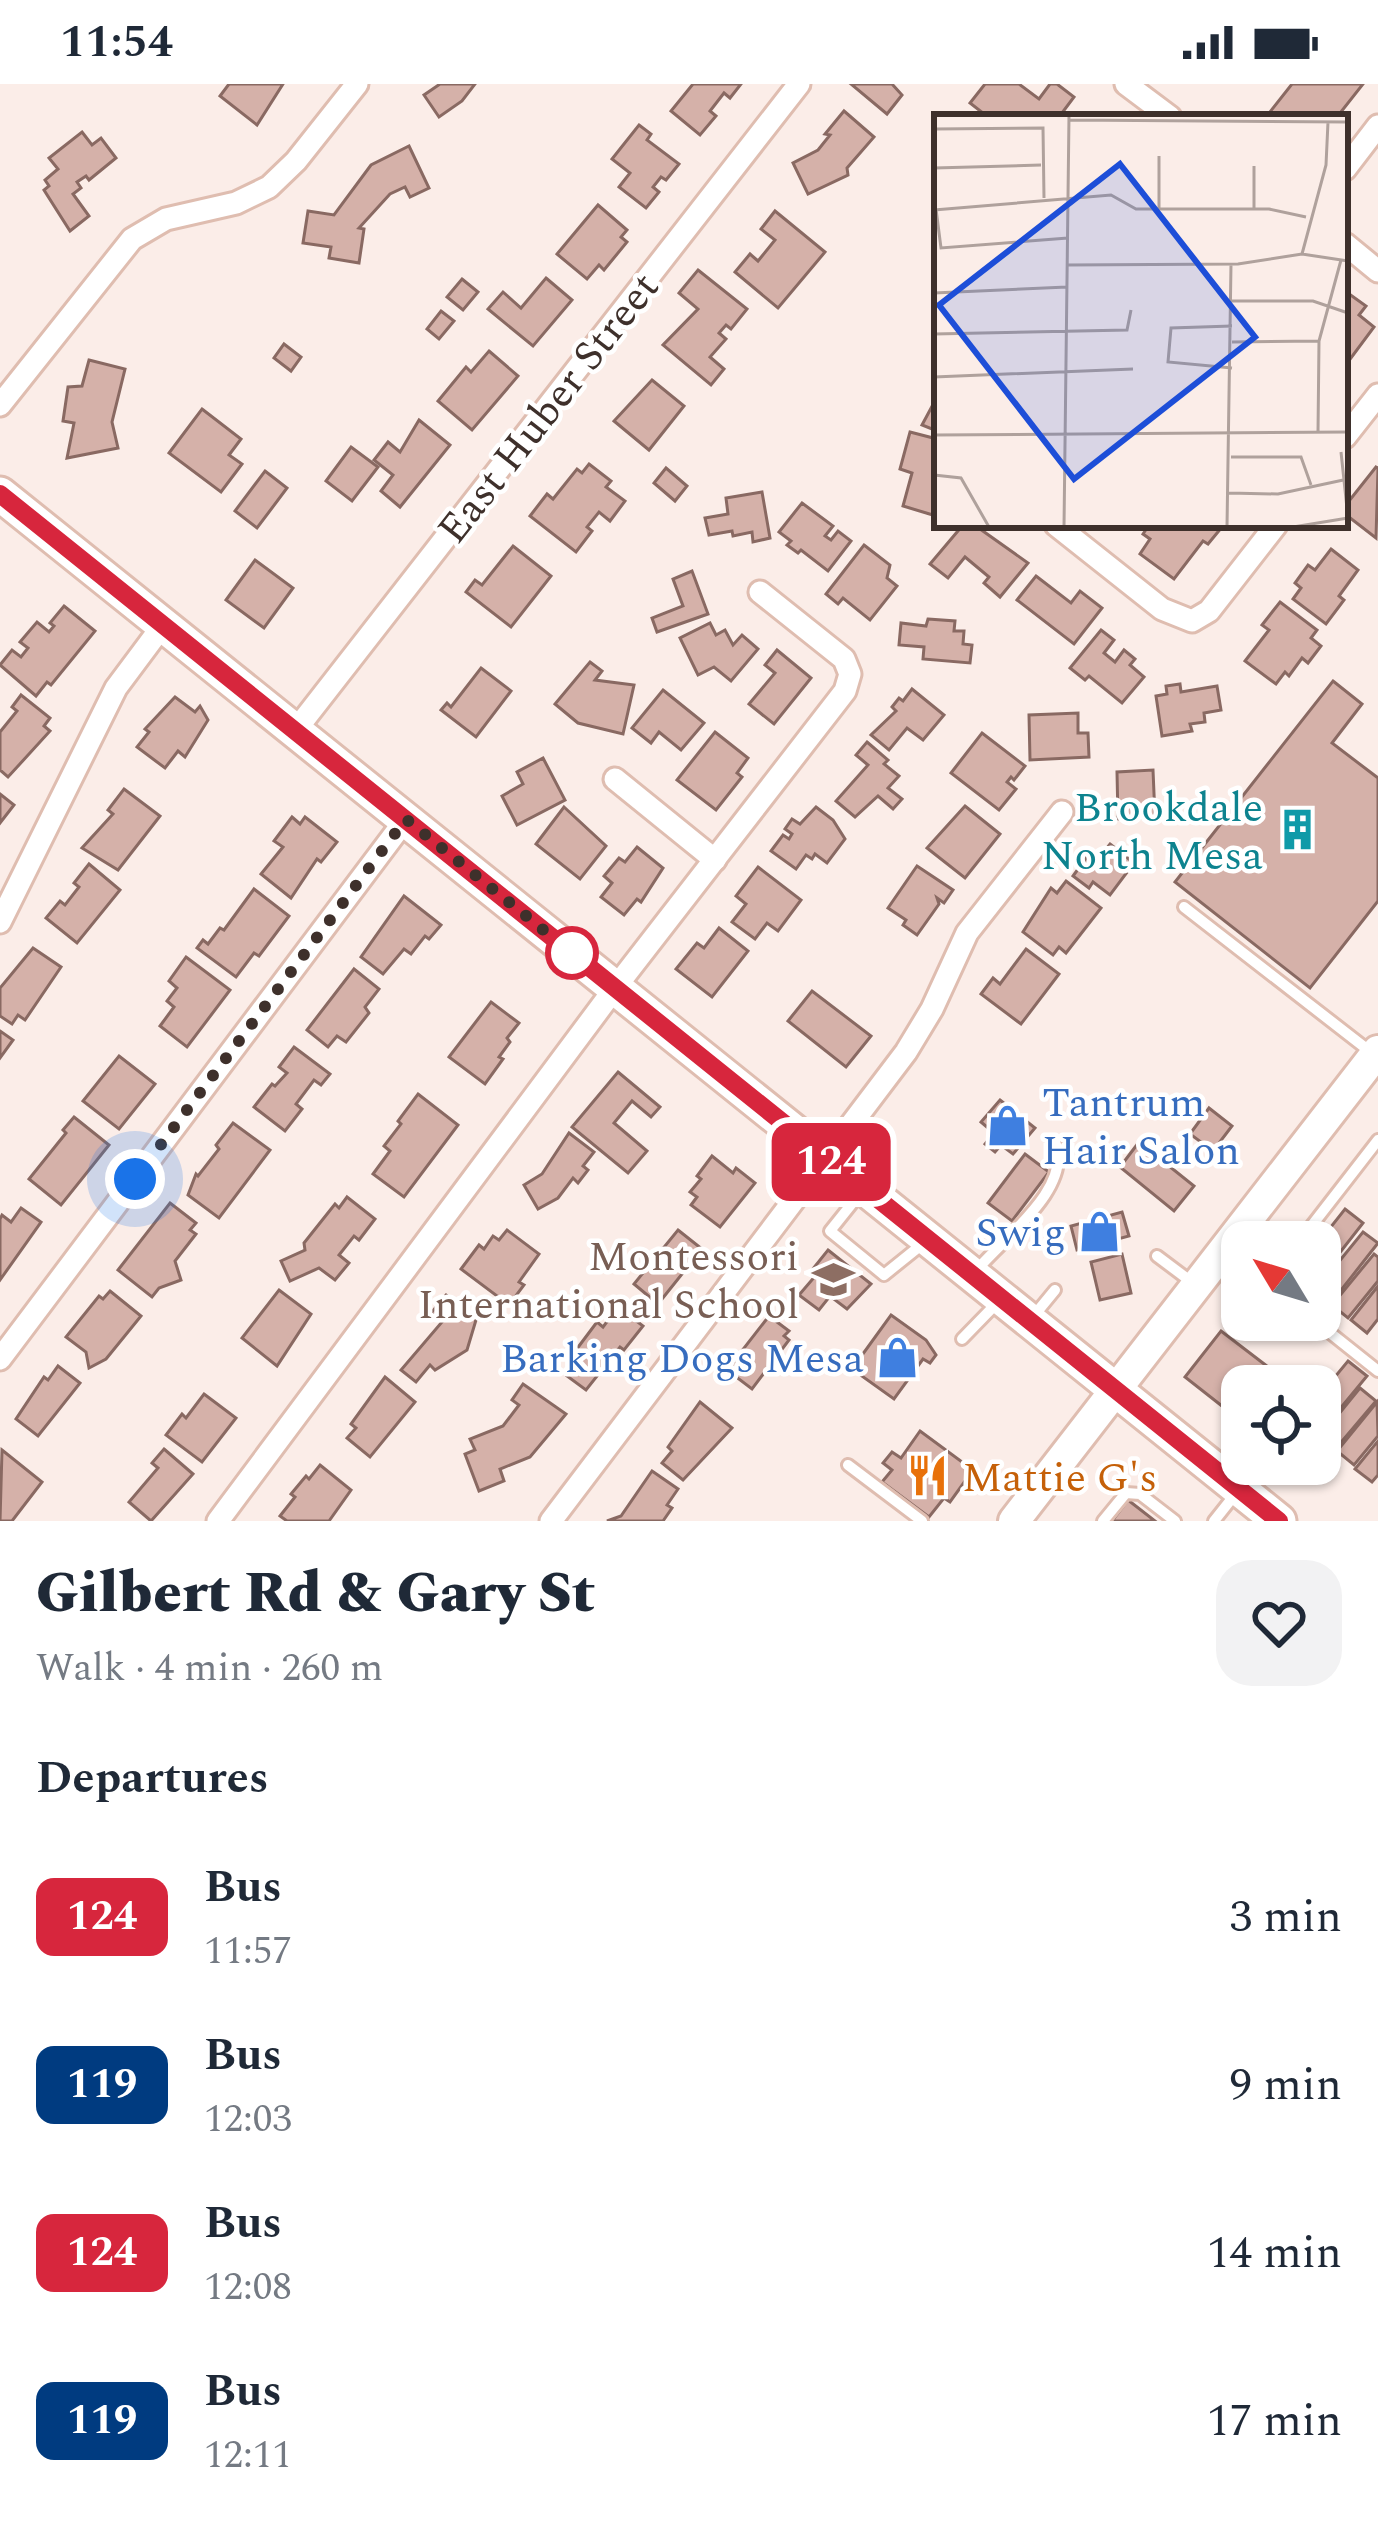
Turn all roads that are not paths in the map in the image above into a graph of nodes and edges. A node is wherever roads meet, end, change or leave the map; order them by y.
1 (357, 84) edge
2 (799, 84) edge
3 (1126, 84) edge
4 (1166, 114) edge
5 (1378, 126) edge
6 (1348, 165) edge
7 (1348, 246) edge
8 (1378, 271) edge
9 (1378, 395) edge
10 (0, 405) edge
11 (1348, 433) edge
12 (0, 494) edge
13 (1060, 528) edge
14 (1274, 528) edge
15 (760, 592) dead end
16 (163, 625) junction
17 (295, 731) junction
18 (615, 779) dead end
19 (1062, 812) dead end
20 (406, 819) junction
21 (715, 860) junction
22 (1184, 907) dead end
23 (0, 922) edge
24 (615, 988) junction
25 (1376, 1053) edge
26 (1378, 1140) edge
27 (1055, 1142) dead end
28 (825, 1158) junction
29 (864, 1188) junction
30 (1315, 1221) edge
31 (929, 1240) junction
32 (1157, 1256) dead end
33 (972, 1275) junction
34 (1195, 1284) junction
35 (1055, 1290) dead end
36 (1002, 1299) junction
37 (1030, 1321) junction
38 (962, 1340) dead end
39 (1340, 1341) edge
40 (0, 1359) edge
41 (1378, 1371) edge
42 (1113, 1388) junction
43 (848, 1465) dead end
44 (1239, 1489) junction
45 (218, 1521) edge
46 (551, 1521) edge
47 (922, 1521) edge
48 (1014, 1521) edge
49 (1103, 1521) edge
50 (1175, 1521) edge
51 (1214, 1521) edge
52 (1279, 1521) edge

1 - 10 street
2 - 17 street, East Huber Street
3 - 4 street
5 - 6 street
7 - 8 street
9 - 11 street
12 - 16 main road
13 - 14 street
15 - 21 street
16 - 17 main road
16 - 23 street
17 - 20 main road
18 - 21 street
19 - 28 street
20 - 24 main road
20 - 40 street
21 - 24 street
22 - 25 lane
24 - 28 main road
24 - 45 street
25 - 34 main road
26 - 30 lane
27 - 33 lane
28 - 29 main road
28 - 46 street
29 - 31 main road
29 - 31 lane
31 - 33 main road
32 - 34 lane
33 - 36 main road
34 - 42 main road
35 - 37 lane
36 - 37 main road
36 - 38 lane
37 - 42 main road
39 - 41 lane
42 - 44 main road
42 - 48 main road
43 - 47 lane
44 - 51 lane
44 - 52 main road
49 - 50 lane

